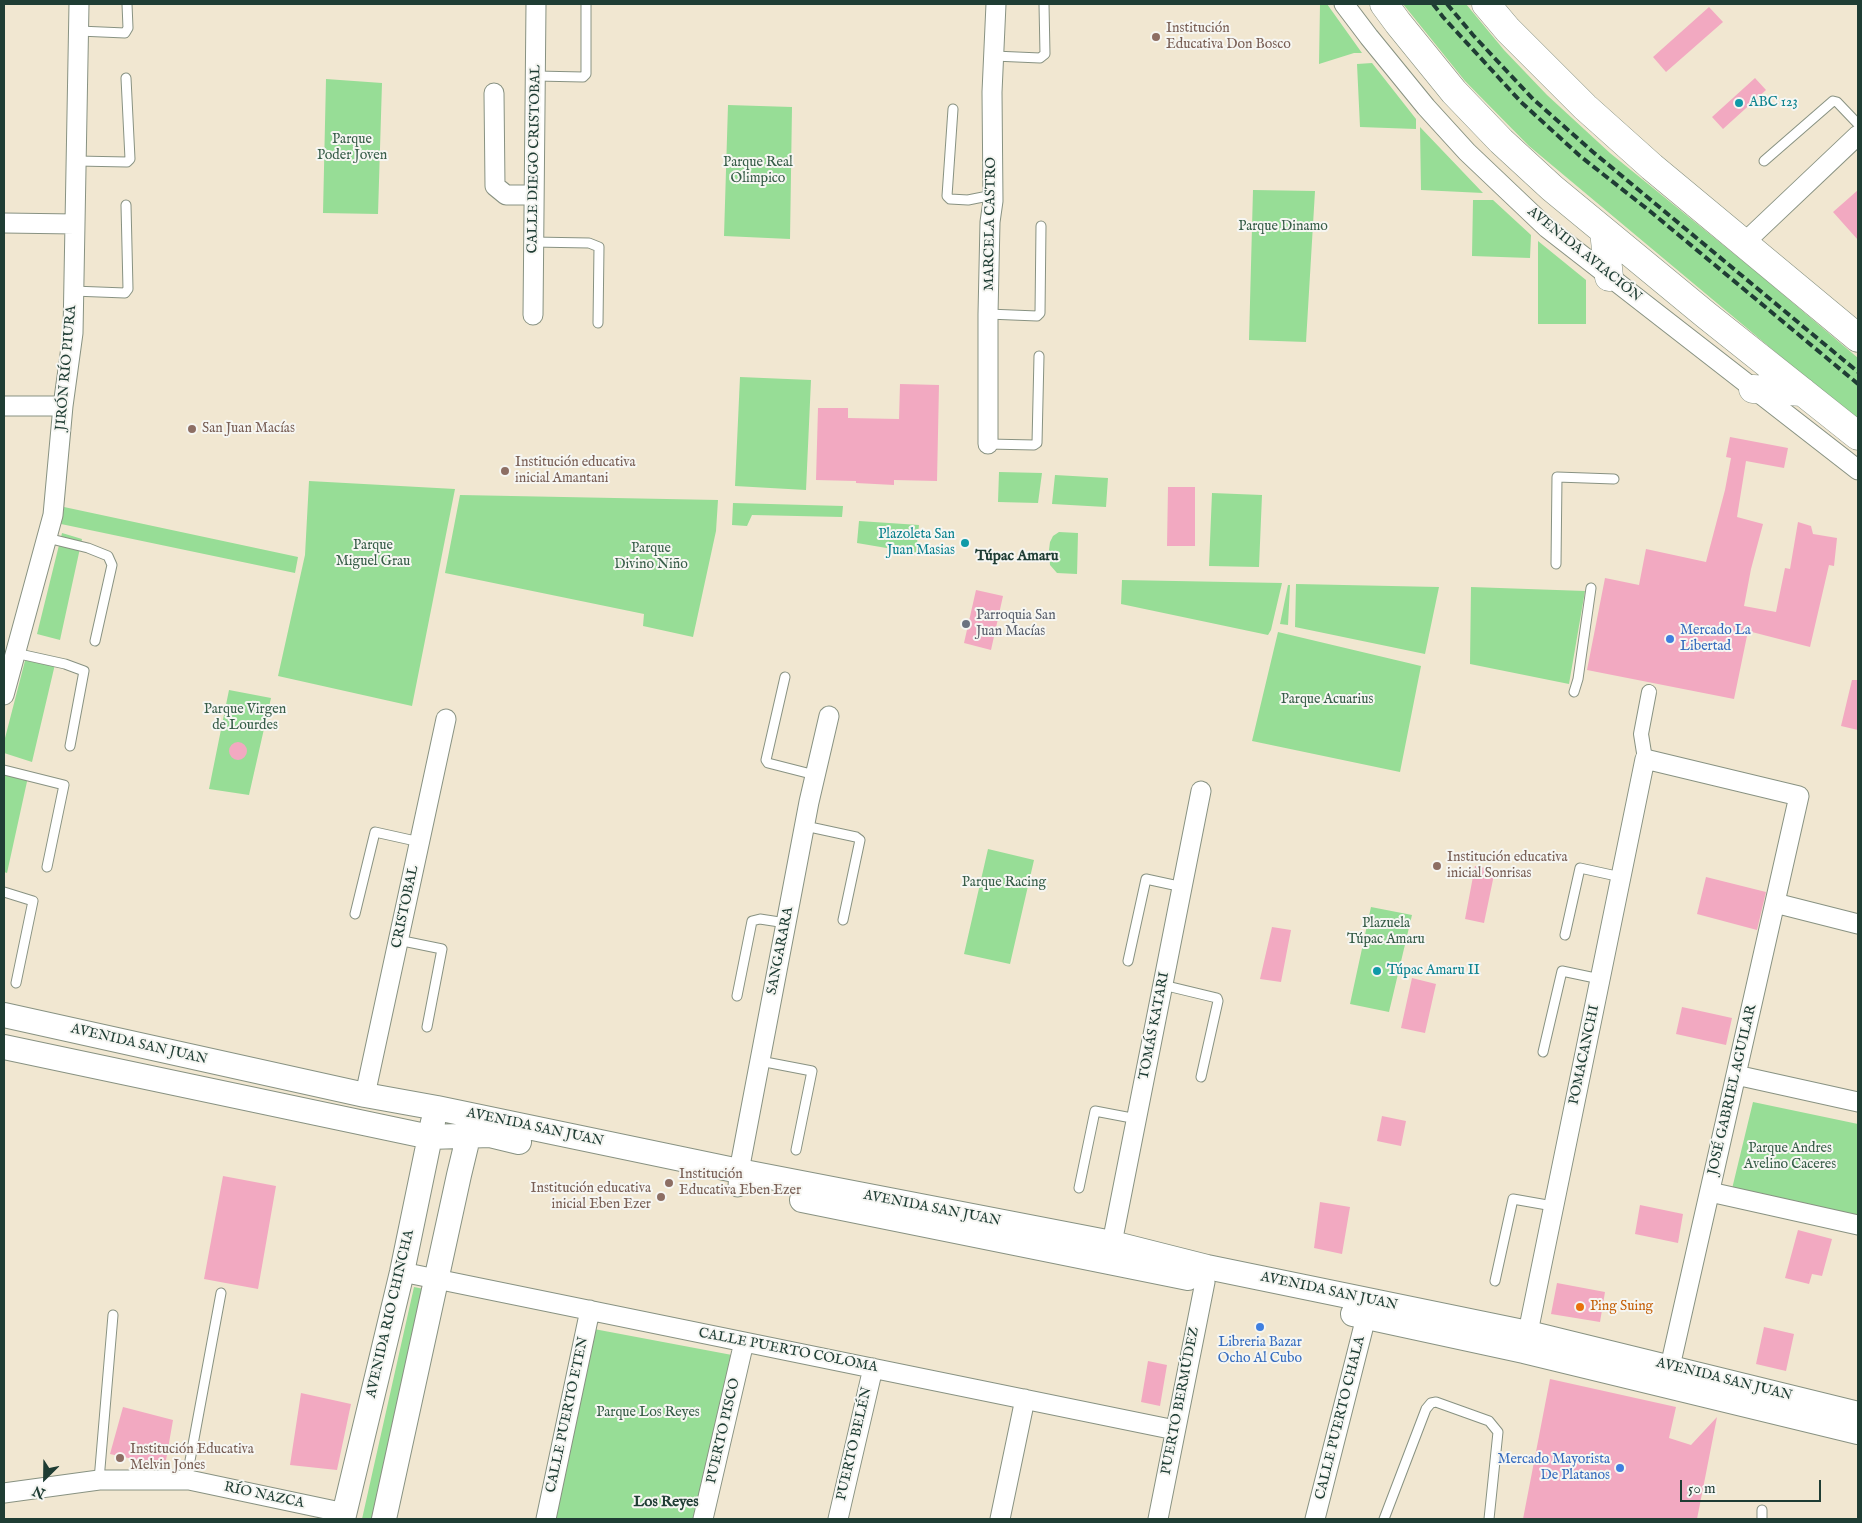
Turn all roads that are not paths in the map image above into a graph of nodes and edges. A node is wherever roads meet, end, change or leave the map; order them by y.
1 (79, 4) edge
2 (127, 4) edge
3 (536, 4) edge
4 (586, 4) edge
5 (996, 4) edge
6 (1044, 4) edge
7 (1344, 4) edge
8 (1384, 4) edge
9 (1486, 4) edge
10 (79, 31) junction
11 (994, 56) junction
12 (536, 76) junction
13 (126, 78) dead end
14 (494, 93) dead end
15 (953, 108) dead end
16 (1858, 124) edge
17 (1858, 135) edge
18 (77, 161) junction
19 (1764, 161) dead end
20 (993, 195) junction
21 (534, 196) junction
22 (126, 205) dead end
23 (4, 222) edge
24 (75, 224) junction
25 (1041, 226) dead end
26 (1604, 231) junction
27 (533, 242) junction
28 (1744, 243) junction
29 (1609, 277) junction
30 (73, 290) junction
31 (988, 314) junction
32 (533, 315) dead end
33 (598, 323) dead end
34 (1858, 338) edge
35 (1039, 356) dead end
36 (1753, 390) junction
37 (1803, 392) junction
38 (4, 406) edge
39 (63, 406) junction
40 (1858, 436) edge
41 (988, 444) joint
42 (1858, 470) edge
43 (1614, 478) dead end
44 (47, 538) junction
45 (1556, 564) dead end
46 (1590, 588) dead end
47 (95, 641) dead end
48 (15, 653) junction
49 (785, 677) dead end
50 (1574, 692) dead end
51 (1649, 692) dead end
52 (4, 695) edge
53 (830, 716) dead end
54 (446, 719) dead end
55 (70, 746) dead end
56 (1645, 759) junction
57 (4, 770) edge
58 (815, 775) junction
59 (1202, 791) dead end
60 (805, 826) junction
61 (420, 842) junction
62 (47, 867) dead end
63 (1621, 877) junction
64 (1183, 887) junction
65 (4, 892) edge
66 (1775, 903) junction
67 (355, 914) dead end
68 (843, 920) dead end
69 (786, 924) junction
70 (1858, 924) edge
71 (1565, 935) dead end
72 (398, 940) junction
73 (1128, 961) dead end
74 (1600, 979) junction
75 (16, 983) dead end
76 (1163, 985) junction
77 (737, 996) dead end
78 (4, 1015) edge
79 (427, 1026) dead end
80 (4, 1047) edge
81 (1543, 1052) dead end
82 (760, 1061) junction
83 (1736, 1075) junction
84 (1202, 1077) dead end
85 (365, 1095) junction
86 (1858, 1102) edge
87 (437, 1108) junction
88 (1137, 1119) junction
89 (471, 1125) junction
90 (430, 1137) junction
91 (796, 1150) dead end
92 (739, 1179) junction
93 (1079, 1188) dead end
94 (1710, 1192) junction
95 (1554, 1206) junction
96 (1858, 1225) edge
97 (1112, 1252) junction
98 (402, 1272) junction
99 (435, 1280) junction
100 (1495, 1281) dead end
101 (1204, 1282) junction
102 (221, 1293) dead end
103 (590, 1310) junction
104 (113, 1315) dead end
105 (1366, 1317) junction
106 (744, 1342) junction
107 (1526, 1342) junction
108 (873, 1368) junction
109 (1668, 1376) junction
110 (1025, 1399) junction
111 (1858, 1414) edge
112 (1175, 1430) junction
113 (1858, 1432) edge
114 (99, 1480) junction
115 (188, 1480) junction
116 (4, 1493) edge
117 (344, 1516) edge
118 (384, 1519) edge
119 (546, 1519) edge
120 (703, 1519) edge
121 (838, 1519) edge
122 (1000, 1519) edge
123 (1158, 1519) edge
124 (1315, 1519) edge
125 (1384, 1519) edge
126 (1489, 1519) edge

1 - 10 street, JIRÓN RÍO PIURA
2 - 10 lane
3 - 12 street, CALLE DIEGO CRISTOBAL
4 - 12 lane
5 - 11 street, MARCELA CASTRO
6 - 11 lane
7 - 29 street, AVENIDA AVIACIÓN
8 - 26 main road
9 - 28 main road
10 - 18 street, JIRÓN RÍO PIURA
11 - 20 street, MARCELA CASTRO
12 - 21 street, CALLE DIEGO CRISTOBAL
13 - 18 lane
14 - 21 street
15 - 20 lane
16 - 19 lane
17 - 28 street
18 - 24 street, JIRÓN RÍO PIURA
20 - 31 street, MARCELA CASTRO
21 - 27 street, CALLE DIEGO CRISTOBAL
22 - 30 lane
23 - 24 street
24 - 30 street, JIRÓN RÍO PIURA
25 - 31 lane
26 - 29 main road
26 - 37 main road
27 - 32 street, CALLE DIEGO CRISTOBAL
27 - 33 lane
28 - 34 main road
29 - 36 street, AVENIDA AVIACIÓN
30 - 39 street, JIRÓN RÍO PIURA
31 - 41 street, MARCELA CASTRO
35 - 41 lane
36 - 37 main road
36 - 42 street, AVENIDA AVIACIÓN
37 - 40 main road
38 - 39 street
39 - 44 street, JIRÓN RÍO PIURA
43 - 45 lane
44 - 47 lane
44 - 48 street, JIRÓN RÍO PIURA
46 - 50 lane
48 - 52 street, JIRÓN RÍO PIURA
48 - 55 lane
49 - 58 lane
51 - 56 street
53 - 58 street, SANGARARA
54 - 61 street, CRISTOBAL
56 - 63 street, POMACANCHI
56 - 66 street, JOSÉ GABRIEL AGUILAR
57 - 62 lane
58 - 60 street, SANGARARA
59 - 64 street, TOMÁS KATARI
60 - 68 lane
60 - 69 street, SANGARARA
61 - 67 lane
61 - 72 street, CRISTOBAL
63 - 71 lane
63 - 74 street, POMACANCHI
64 - 73 lane
64 - 76 street, TOMÁS KATARI
65 - 75 lane
66 - 70 street
66 - 83 street, JOSÉ GABRIEL AGUILAR
69 - 77 lane
69 - 82 street, SANGARARA
72 - 79 lane
72 - 85 street, CRISTOBAL
74 - 81 lane
74 - 95 street, POMACANCHI
76 - 84 lane
76 - 88 street, TOMÁS KATARI
78 - 85 street, AVENIDA SAN JUAN
80 - 90 street, AVENIDA SAN JUAN
82 - 91 lane
82 - 92 street, SANGARARA
83 - 86 street
83 - 94 street, JOSÉ GABRIEL AGUILAR
85 - 87 street, AVENIDA SAN JUAN
87 - 89 street, AVENIDA SAN JUAN
87 - 90 street, AVENIDA RIO CHINCHA
88 - 93 lane
88 - 97 street, TOMÁS KATARI
89 - 90 street, AVENIDA SAN JUAN
89 - 92 street, AVENIDA SAN JUAN
89 - 99 street
90 - 98 street, AVENIDA RIO CHINCHA
92 - 97 street, AVENIDA SAN JUAN
94 - 96 street
94 - 109 street, JOSÉ GABRIEL AGUILAR
95 - 100 lane
95 - 107 street, POMACANCHI
97 - 101 street, AVENIDA SAN JUAN
97 - 107 street, AVENIDA SAN JUAN
98 - 99 street, CALLE PUERTO COLOMA
98 - 117 street, AVENIDA RIO CHINCHA
99 - 103 street, CALLE PUERTO COLOMA
99 - 118 street
101 - 105 street, AVENIDA SAN JUAN
101 - 112 street, PUERTO BERMÚDEZ
102 - 115 lane
103 - 106 street, CALLE PUERTO COLOMA
103 - 119 street, CALLE PUERTO ETEN
104 - 114 lane
105 - 107 street, AVENIDA SAN JUAN
105 - 124 street, CALLE PUERTO CHALA
106 - 108 street, CALLE PUERTO COLOMA
106 - 120 street, PUERTO PISCO
107 - 109 street, AVENIDA SAN JUAN
108 - 110 street, CALLE PUERTO COLOMA
108 - 121 street, PUERTO BELÉN
109 - 111 street, AVENIDA SAN JUAN
109 - 113 street, AVENIDA SAN JUAN
110 - 112 street, CALLE PUERTO COLOMA
110 - 122 street
112 - 123 street, PUERTO BERMÚDEZ
114 - 115 street, RÍO NAZCA
114 - 116 street, RÍO NAZCA
115 - 117 street, RÍO NAZCA
125 - 126 lane

